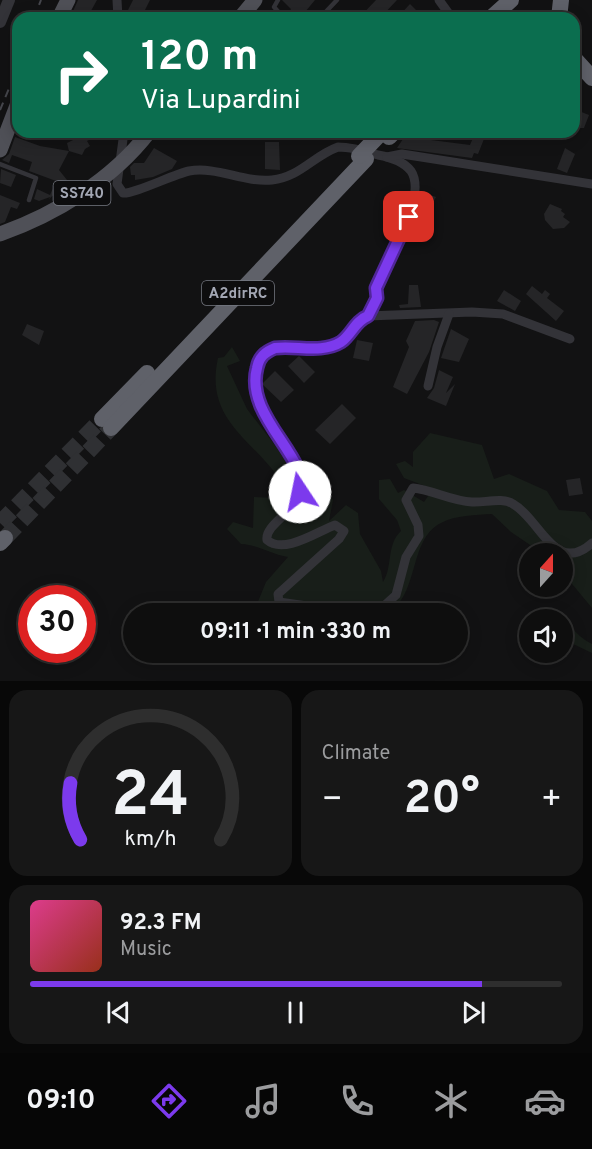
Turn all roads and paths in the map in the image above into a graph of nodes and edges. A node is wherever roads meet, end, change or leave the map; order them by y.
1 (9, 0) edge
2 (255, 0) edge
3 (337, 0) edge
4 (509, 0) edge
5 (521, 0) edge
6 (245, 12) edge
7 (326, 12) edge
8 (499, 12) edge
9 (503, 12) edge
10 (0, 22) edge
11 (580, 65) edge
12 (580, 70) edge
13 (592, 79) edge
14 (12, 119) edge
15 (123, 138) edge
16 (144, 138) edge
17 (384, 138) edge
18 (0, 150) edge
19 (387, 157) junction
20 (0, 164) edge
21 (592, 184) edge
22 (28, 200) dead end
23 (0, 234) edge
24 (449, 314) junction
25 (368, 316) junction
26 (570, 339) dead end
27 (428, 386) dead end
28 (106, 424) tunnel mouth
29 (592, 543) edge

1 - 10 street
2 - 6 main road
3 - 7 lane
4 - 8 highway
5 - 9 highway
11 - 13 highway
12 - 13 highway
14 - 18 main road
15 - 19 street
16 - 23 main road, SS740, bridge
17 - 28 highway, A2dirRC
19 - 21 street
19 - 25 street
20 - 22 lane
24 - 25 street
24 - 26 street
24 - 27 street
25 - 29 street

